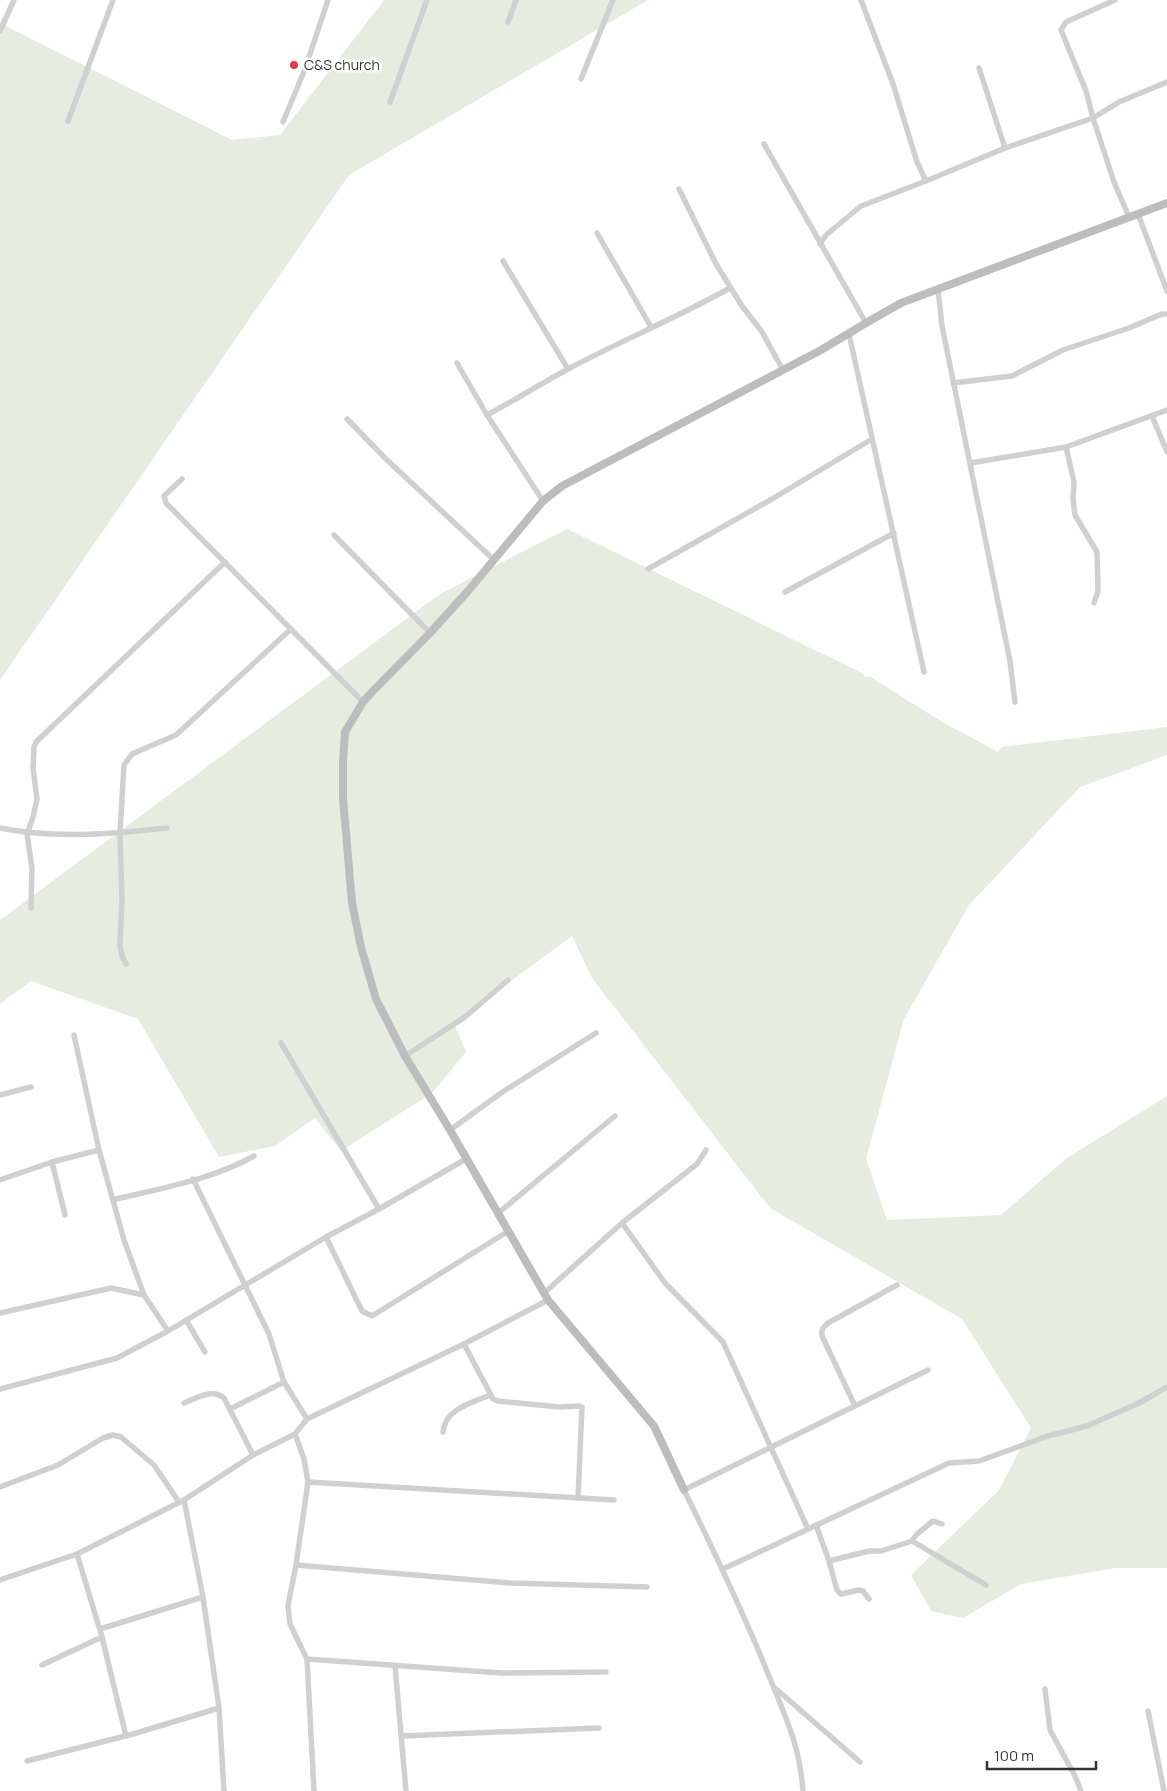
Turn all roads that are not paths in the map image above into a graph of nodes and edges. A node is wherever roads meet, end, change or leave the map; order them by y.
1 (14, 0) edge
2 (113, 0) edge
3 (328, 0) edge
4 (427, 0) edge
5 (516, 0) edge
6 (613, 0) edge
7 (861, 0) edge
8 (1114, 0) edge
9 (508, 22) dead end
10 (0, 31) edge
11 (979, 68) dead end
12 (581, 79) dead end
13 (1167, 82) edge
14 (390, 102) dead end
15 (1093, 118) junction
16 (68, 121) dead end
17 (283, 122) dead end
18 (764, 144) dead end
19 (1005, 148) junction
20 (926, 181) junction
21 (679, 189) dead end
22 (1167, 203) edge
23 (1138, 214) junction
24 (1129, 217) junction
25 (597, 233) dead end
26 (820, 244) junction
27 (504, 261) dead end
28 (730, 288) junction
29 (938, 289) junction
30 (1167, 291) edge
31 (1167, 314) edge
32 (866, 323) junction
33 (650, 327) junction
34 (849, 334) junction
35 (457, 363) dead end
36 (568, 369) junction
37 (783, 370) junction
38 (953, 383) junction
39 (1167, 410) edge
40 (487, 415) junction
41 (1152, 416) junction
42 (347, 419) dead end
43 (872, 439) junction
44 (1066, 447) junction
45 (1167, 452) edge
46 (971, 463) junction
47 (182, 479) dead end
48 (543, 500) junction
49 (894, 533) junction
50 (334, 535) dead end
51 (493, 559) junction
52 (225, 562) junction
53 (648, 569) dead end
54 (785, 592) dead end
55 (1094, 603) dead end
56 (291, 630) junction
57 (430, 633) junction
58 (924, 672) dead end
59 (363, 702) junction
60 (1015, 702) dead end
61 (0, 828) edge
62 (167, 828) dead end
63 (120, 833) junction
64 (27, 834) junction
65 (31, 908) dead end
66 (126, 964) dead end
67 (508, 980) dead end
68 (596, 1033) dead end
69 (74, 1035) dead end
70 (281, 1043) dead end
71 (404, 1056) junction
72 (31, 1087) dead end
73 (0, 1095) edge
74 (615, 1116) dead end
75 (450, 1130) junction
76 (99, 1150) junction
77 (706, 1150) dead end
78 (254, 1156) dead end
79 (466, 1158) junction
80 (52, 1162) junction
81 (193, 1179) junction
82 (0, 1180) edge
83 (114, 1200) junction
84 (379, 1209) junction
85 (497, 1214) junction
86 (65, 1215) dead end
87 (622, 1223) junction
88 (508, 1232) junction
89 (326, 1237) junction
90 (245, 1284) junction
91 (896, 1285) dead end
92 (144, 1295) junction
93 (546, 1297) junction
94 (0, 1313) edge
95 (186, 1320) junction
96 (168, 1331) junction
97 (464, 1344) junction
98 (205, 1352) dead end
99 (928, 1370) dead end
100 (284, 1382) junction
101 (1167, 1387) edge
102 (0, 1389) edge
103 (490, 1395) junction
104 (184, 1403) dead end
105 (855, 1406) junction
106 (230, 1409) junction
107 (307, 1420) junction
108 (443, 1432) dead end
109 (296, 1434) junction
110 (772, 1447) junction
111 (253, 1455) junction
112 (308, 1482) junction
113 (0, 1487) edge
114 (684, 1490) junction
115 (578, 1498) junction
116 (614, 1500) dead end
117 (182, 1501) junction
118 (942, 1524) dead end
119 (816, 1525) junction
120 (808, 1529) junction
121 (912, 1541) junction
122 (77, 1554) junction
123 (829, 1561) junction
124 (296, 1565) junction
125 (723, 1569) junction
126 (0, 1580) edge
127 (986, 1585) dead end
128 (647, 1587) dead end
129 (202, 1597) junction
130 (869, 1599) dead end
131 (100, 1629) junction
132 (102, 1637) junction
133 (307, 1660) junction
134 (42, 1665) dead end
135 (395, 1666) junction
136 (606, 1672) dead end
137 (774, 1687) junction
138 (1045, 1689) dead end
139 (219, 1708) junction
140 (1148, 1711) dead end
141 (599, 1728) dead end
142 (126, 1736) junction
143 (402, 1736) junction
144 (27, 1762) dead end
145 (860, 1762) dead end
146 (224, 1791) edge
147 (314, 1791) edge
148 (406, 1791) edge
149 (803, 1791) edge
150 (1081, 1791) edge
151 (1164, 1791) edge

1 - 10 street
2 - 16 street
3 - 17 street
4 - 14 street
5 - 9 street
6 - 12 street
7 - 20 street
8 - 15 street
11 - 19 street
13 - 15 street
15 - 19 street
15 - 24 street
18 - 26 street
19 - 20 street
20 - 26 street
21 - 28 street
22 - 23 street
23 - 24 street
23 - 30 street
24 - 29 street
25 - 33 street
26 - 32 street
27 - 36 street
28 - 33 street
28 - 37 street
29 - 32 street
29 - 38 street
31 - 38 street
32 - 34 street
33 - 36 street
34 - 37 street
34 - 43 street
35 - 40 street
36 - 40 street
37 - 48 street
38 - 46 street
39 - 41 street
40 - 48 street
41 - 44 street
41 - 45 street
42 - 51 street
43 - 49 street
43 - 53 street
44 - 46 street
44 - 55 street
46 - 60 street
47 - 52 street
48 - 51 street
49 - 54 street
49 - 58 street
50 - 57 street
51 - 57 street
52 - 56 street
52 - 64 street
56 - 59 street
56 - 63 street
57 - 59 street
59 - 71 street
61 - 64 street
62 - 63 street
63 - 64 street
63 - 66 street
64 - 65 street
67 - 71 street
68 - 75 street
69 - 76 street
70 - 84 street
71 - 75 street
72 - 73 street
74 - 85 street
75 - 79 street
76 - 80 street
76 - 83 street
77 - 87 street
78 - 81 street
79 - 84 street
79 - 85 street
80 - 82 street
80 - 86 street
81 - 83 street
81 - 90 street
83 - 92 street
84 - 89 street
85 - 88 street
87 - 93 street
87 - 110 street
88 - 89 street
88 - 93 street
89 - 90 street
90 - 95 street
90 - 100 street
91 - 105 street
92 - 94 street
92 - 96 street
93 - 97 street
93 - 114 street
95 - 96 street
95 - 98 street
96 - 102 street
97 - 103 street
97 - 107 street
99 - 105 street
100 - 106 street
100 - 107 street
101 - 119 street
103 - 108 street
103 - 115 street
104 - 106 street
105 - 110 street
106 - 111 street
107 - 109 street
109 - 111 street
109 - 112 street
110 - 114 street
110 - 120 street
111 - 117 street
112 - 115 street
112 - 124 street
113 - 117 street
114 - 125 street
115 - 116 street
117 - 122 street
117 - 129 street
118 - 121 street
119 - 120 street
119 - 123 street
120 - 125 street
121 - 123 street
121 - 127 street
122 - 126 street
122 - 131 street
123 - 130 street
124 - 128 street
124 - 133 street
125 - 137 street
129 - 131 street
129 - 139 street
131 - 132 street
132 - 134 street
132 - 142 street
133 - 135 street
133 - 147 street
135 - 136 street
135 - 143 street
137 - 145 street
137 - 149 street
138 - 150 street
139 - 142 street
139 - 146 street
140 - 151 street
141 - 143 street
142 - 144 street
143 - 148 street

